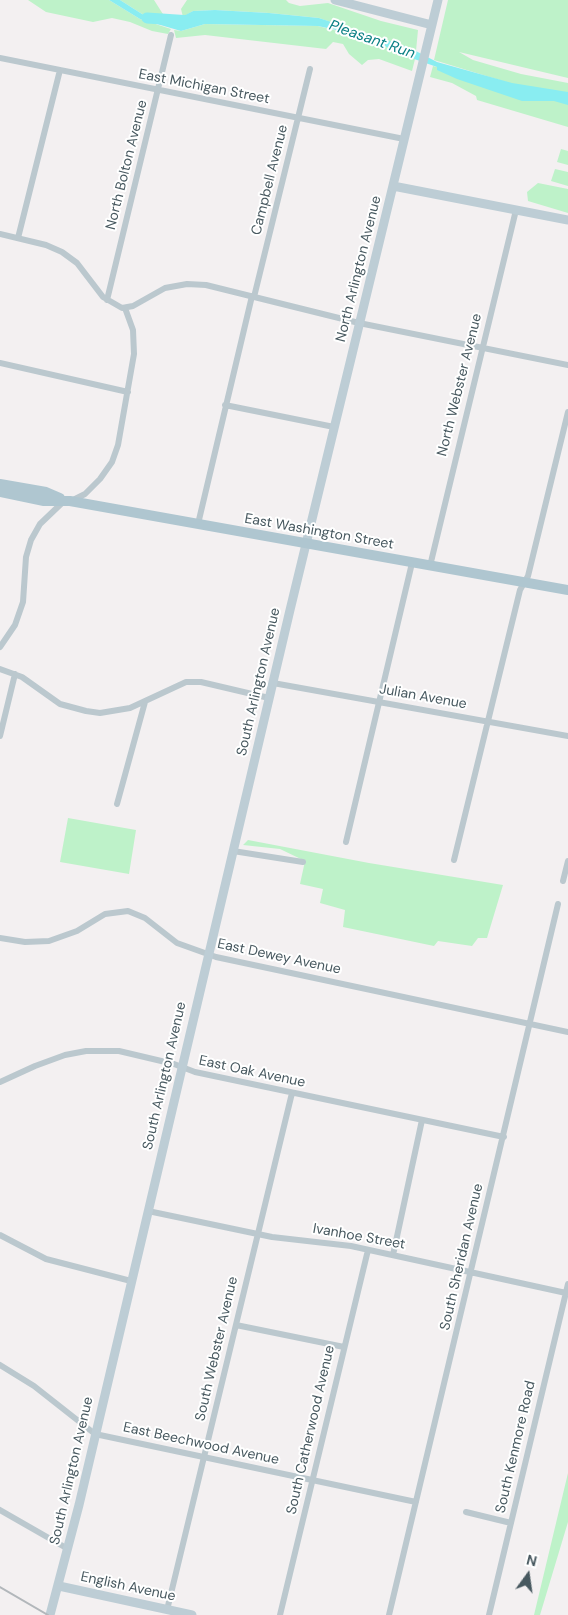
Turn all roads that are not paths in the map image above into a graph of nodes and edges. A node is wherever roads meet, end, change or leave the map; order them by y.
1 (335, 0) edge
2 (438, 0) edge
3 (432, 25) junction
4 (171, 35) dead end
5 (0, 58) edge
6 (310, 69) dead end
7 (60, 70) junction
8 (158, 90) junction
9 (298, 118) junction
10 (404, 139) junction
11 (393, 186) junction
12 (516, 210) junction
13 (568, 220) edge
14 (0, 234) edge
15 (18, 238) junction
16 (253, 297) junction
17 (107, 300) junction
18 (125, 308) junction
19 (359, 323) junction
20 (482, 347) junction
21 (0, 363) edge
22 (568, 364) edge
23 (128, 392) junction
24 (225, 404) junction
25 (568, 412) edge
26 (334, 427) junction
27 (0, 484) edge
28 (0, 492) edge
29 (68, 501) junction
30 (198, 524) junction
31 (306, 544) junction
32 (412, 563) junction
33 (430, 566) junction
34 (524, 582) junction
35 (568, 590) edge
36 (0, 646) edge
37 (0, 669) edge
38 (15, 674) junction
39 (273, 683) junction
40 (269, 698) junction
41 (145, 702) junction
42 (379, 702) junction
43 (488, 722) junction
44 (0, 736) edge
45 (568, 736) edge
46 (117, 804) dead end
47 (346, 842) dead end
48 (233, 851) junction
49 (454, 860) dead end
50 (568, 861) edge
51 (303, 862) dead end
52 (563, 881) dead end
53 (558, 904) dead end
54 (0, 938) edge
55 (208, 955) junction
56 (530, 1023) junction
57 (568, 1032) edge
58 (182, 1068) junction
59 (0, 1082) edge
60 (292, 1093) junction
61 (422, 1120) junction
62 (504, 1137) junction
63 (148, 1211) junction
64 (257, 1234) junction
65 (0, 1235) edge
66 (368, 1250) junction
67 (392, 1255) junction
68 (472, 1271) junction
69 (131, 1281) junction
70 (568, 1284) edge
71 (566, 1292) junction
72 (236, 1325) junction
73 (344, 1347) junction
74 (0, 1365) edge
75 (95, 1434) junction
76 (204, 1457) junction
77 (312, 1480) junction
78 (416, 1502) junction
79 (0, 1510) edge
80 (466, 1512) dead end
81 (511, 1523) junction
82 (68, 1549) junction
83 (59, 1586) junction
84 (167, 1610) junction
85 (50, 1615) edge
86 (192, 1615) edge
87 (280, 1615) edge
88 (389, 1615) edge
89 (489, 1615) edge

1 - 3 main road
2 - 3 main road, North Arlington Avenue
3 - 10 main road, North Arlington Avenue
4 - 8 street, North Bolton Avenue
5 - 7 street, East Michigan Street
6 - 9 street, Campbell Avenue
7 - 8 street, East Michigan Street
7 - 15 street
8 - 9 street, East Michigan Street
8 - 17 street, North Bolton Avenue
9 - 10 street, East Michigan Street
9 - 16 street, Campbell Avenue
10 - 11 main road, North Arlington Avenue
11 - 12 main road
11 - 19 main road, North Arlington Avenue
12 - 13 main road
12 - 20 street, North Webster Avenue
14 - 15 street
15 - 17 street
16 - 18 street
16 - 19 street
16 - 24 street, Campbell Avenue
17 - 18 street
18 - 23 street
19 - 20 street
19 - 26 main road, North Arlington Avenue
20 - 22 street
20 - 33 street, North Webster Avenue
21 - 23 street
23 - 29 street
24 - 26 street
24 - 30 street, Campbell Avenue
25 - 34 street
26 - 31 main road, North Arlington Avenue
27 - 29 main road, East Washington Street
28 - 29 main road, East Washington Street
29 - 30 main road, East Washington Street
29 - 36 street
30 - 31 main road, East Washington Street
31 - 32 main road, East Washington Street
31 - 39 main road, South Arlington Avenue
32 - 33 main road, East Washington Street
32 - 42 street
33 - 34 main road, East Washington Street
34 - 35 main road, East Washington Street
34 - 43 street
37 - 38 street
38 - 41 street
38 - 44 street
39 - 40 main road, South Arlington Avenue
39 - 42 street, Julian Avenue
40 - 41 street
40 - 48 main road, South Arlington Avenue
41 - 46 street
42 - 43 street, Julian Avenue
42 - 47 street
43 - 45 street, Julian Avenue
43 - 49 street
48 - 51 street
48 - 55 main road, South Arlington Avenue
50 - 52 street
53 - 56 street, South Sheridan Avenue
54 - 55 street, East Dewey Avenue
55 - 56 street, East Dewey Avenue
55 - 58 main road, South Arlington Avenue
56 - 57 street, East Dewey Avenue
56 - 62 street, South Sheridan Avenue
58 - 59 street, East Oak Avenue
58 - 60 street, East Oak Avenue
58 - 63 main road, South Arlington Avenue
60 - 61 street, East Oak Avenue
60 - 64 street, South Webster Avenue
61 - 62 street, East Oak Avenue
61 - 67 street
62 - 68 street, South Sheridan Avenue
63 - 64 street, Ivanhoe Street
63 - 69 main road, South Arlington Avenue
64 - 66 street, Ivanhoe Street
64 - 72 street, South Webster Avenue
65 - 69 street
66 - 67 street, Ivanhoe Street
66 - 73 street, South Catherwood Avenue
67 - 68 street, Ivanhoe Street
68 - 71 street, Ivanhoe Street
68 - 78 street, South Sheridan Avenue
69 - 75 main road, South Arlington Avenue
70 - 71 street, South Kenmore Road
71 - 81 street, South Kenmore Road
72 - 73 street
72 - 76 street, South Webster Avenue
73 - 77 street, South Catherwood Avenue
74 - 75 street, East Beechwood Avenue
75 - 76 street, East Beechwood Avenue
75 - 82 main road, South Arlington Avenue
76 - 77 street, East Beechwood Avenue
76 - 84 street, South Webster Avenue
77 - 78 street, East Beechwood Avenue
77 - 87 street, South Catherwood Avenue
78 - 88 street, South Sheridan Avenue
79 - 82 street
80 - 81 street
81 - 89 street, South Kenmore Road
82 - 83 main road, South Arlington Avenue
83 - 84 main road, English Avenue
83 - 85 main road, South Arlington Avenue
84 - 86 main road, English Avenue

